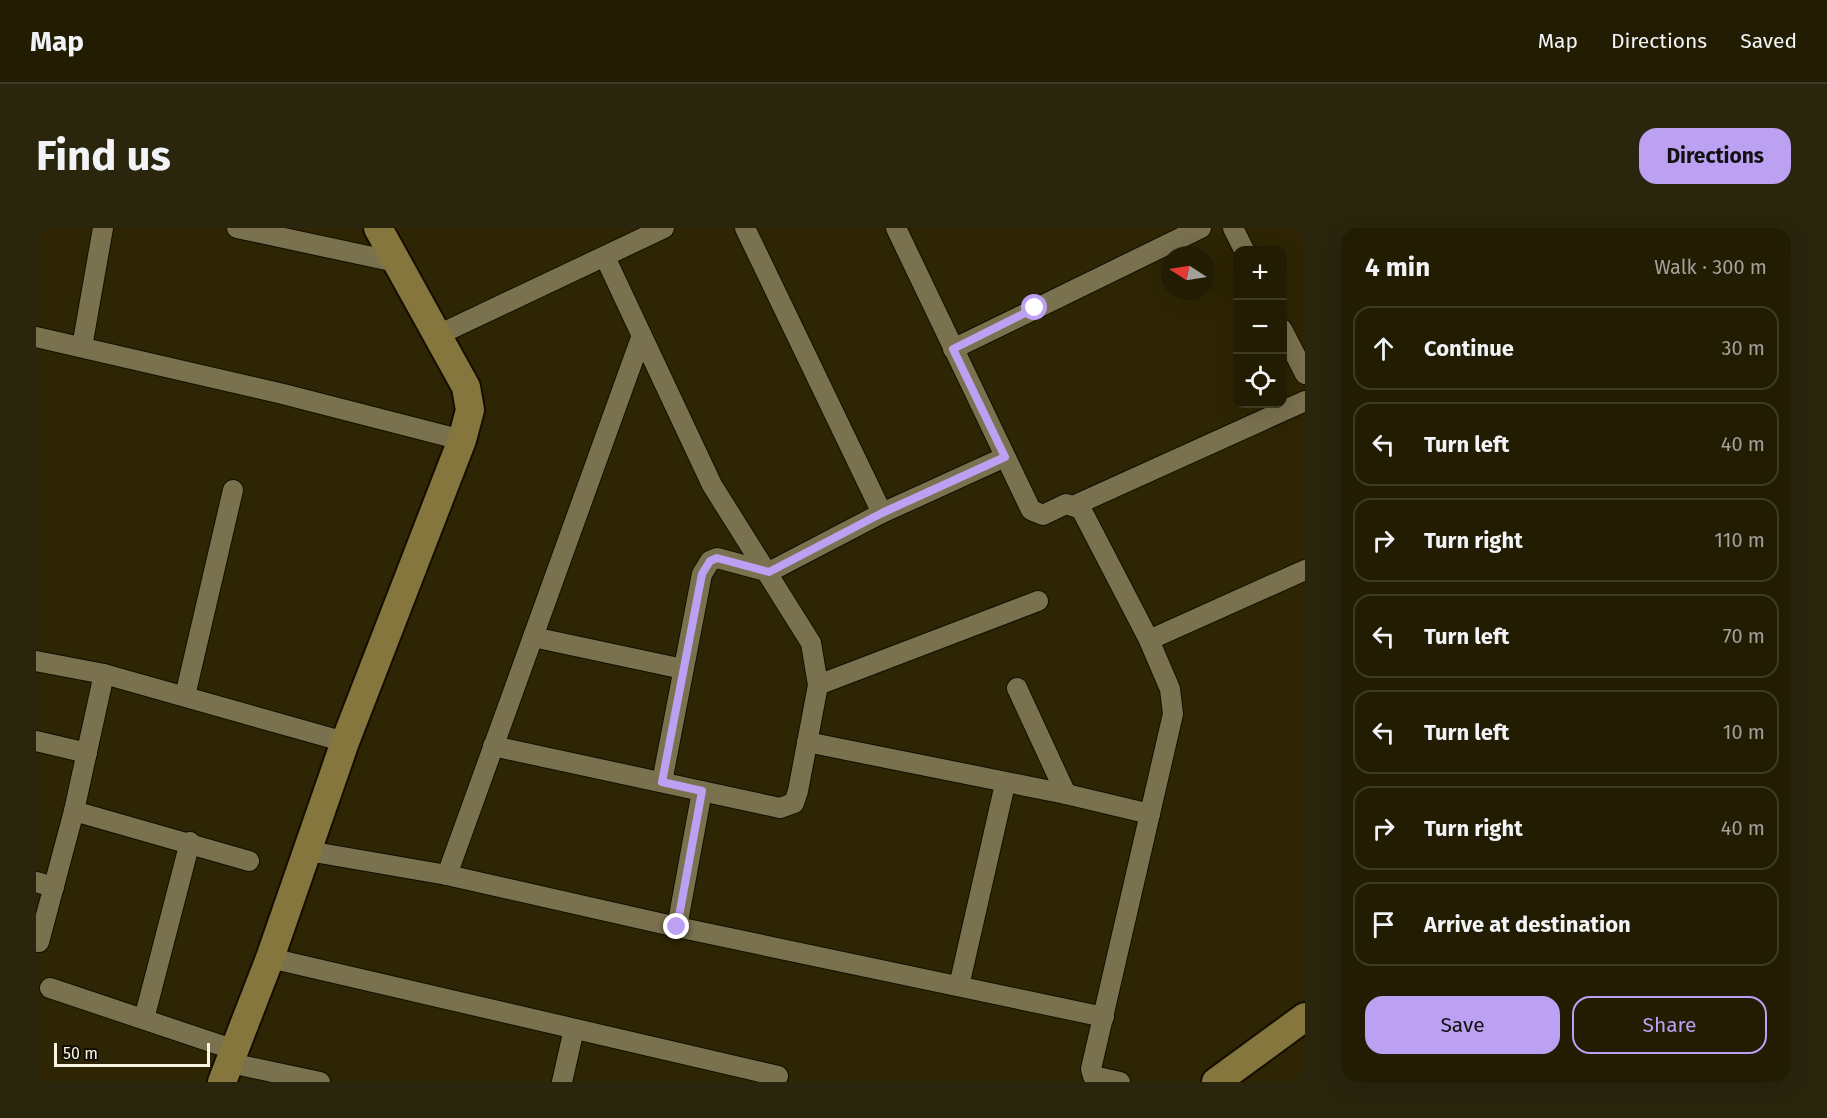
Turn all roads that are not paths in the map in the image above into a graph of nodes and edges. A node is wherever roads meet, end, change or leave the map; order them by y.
1 (103, 228) edge
2 (237, 228) edge
3 (378, 228) edge
4 (664, 228) edge
5 (745, 228) edge
6 (896, 228) edge
7 (1201, 228) edge
8 (1233, 228) edge
9 (1242, 246) edge
10 (605, 257) junction
11 (396, 262) junction
12 (438, 335) junction
13 (36, 337) edge
14 (641, 338) junction
15 (1287, 339) edge
16 (82, 347) junction
17 (953, 349) junction
18 (1305, 374) edge
19 (1305, 401) edge
20 (462, 441) junction
21 (1005, 457) junction
22 (233, 490) dead end
23 (1073, 506) junction
24 (882, 513) junction
25 (1305, 570) edge
26 (769, 572) junction
27 (1038, 601) dead end
28 (533, 637) junction
29 (1149, 640) junction
30 (36, 660) edge
31 (683, 669) junction
32 (104, 674) junction
33 (818, 685) junction
34 (1017, 688) dead end
35 (184, 696) junction
36 (36, 741) edge
37 (345, 742) junction
38 (807, 742) junction
39 (493, 746) junction
40 (87, 753) junction
41 (662, 782) junction
42 (1005, 784) junction
43 (702, 791) junction
44 (1066, 794) junction
45 (74, 810) junction
46 (1150, 814) junction
47 (190, 842) junction
48 (308, 851) junction
49 (249, 861) dead end
50 (447, 875) junction
51 (45, 884) edge
52 (677, 927) junction
53 (39, 942) dead end
54 (270, 958) junction
55 (959, 986) junction
56 (50, 988) dead end
57 (1104, 1017) junction
58 (1305, 1017) edge
59 (144, 1019) junction
60 (574, 1029) junction
61 (229, 1065) edge
62 (778, 1076) dead end
63 (320, 1082) edge
64 (562, 1082) edge
65 (1120, 1082) edge
66 (1216, 1082) edge

1 - 16 street
2 - 11 street
3 - 11 street
4 - 10 street
5 - 24 street
6 - 17 street
7 - 17 street
8 - 9 street
10 - 12 street
10 - 14 street
11 - 12 street
12 - 20 street
13 - 16 street
14 - 26 street
14 - 28 street
15 - 18 street
16 - 20 street
17 - 21 street
19 - 23 street
20 - 37 street
21 - 23 street
21 - 24 street
22 - 35 street
23 - 29 street
24 - 26 street
25 - 29 street
26 - 31 street
26 - 33 street
27 - 33 street
28 - 31 street
28 - 39 street
29 - 46 street
30 - 32 street
31 - 41 street
32 - 35 street
32 - 40 street
33 - 38 street
34 - 44 street
35 - 37 street
36 - 40 street
37 - 48 street
38 - 42 street
38 - 43 street
39 - 41 street
39 - 50 street
40 - 45 street
41 - 43 street
42 - 44 street
42 - 55 street
43 - 52 street
44 - 46 street
45 - 47 street
45 - 51 street
46 - 57 street
47 - 49 street
47 - 59 street
48 - 50 street
48 - 54 street
50 - 52 street
51 - 53 street
52 - 55 street
54 - 60 street
54 - 61 street
55 - 57 street
56 - 59 street
57 - 65 street
58 - 66 street
59 - 61 street
60 - 62 street
60 - 64 street
61 - 63 street

